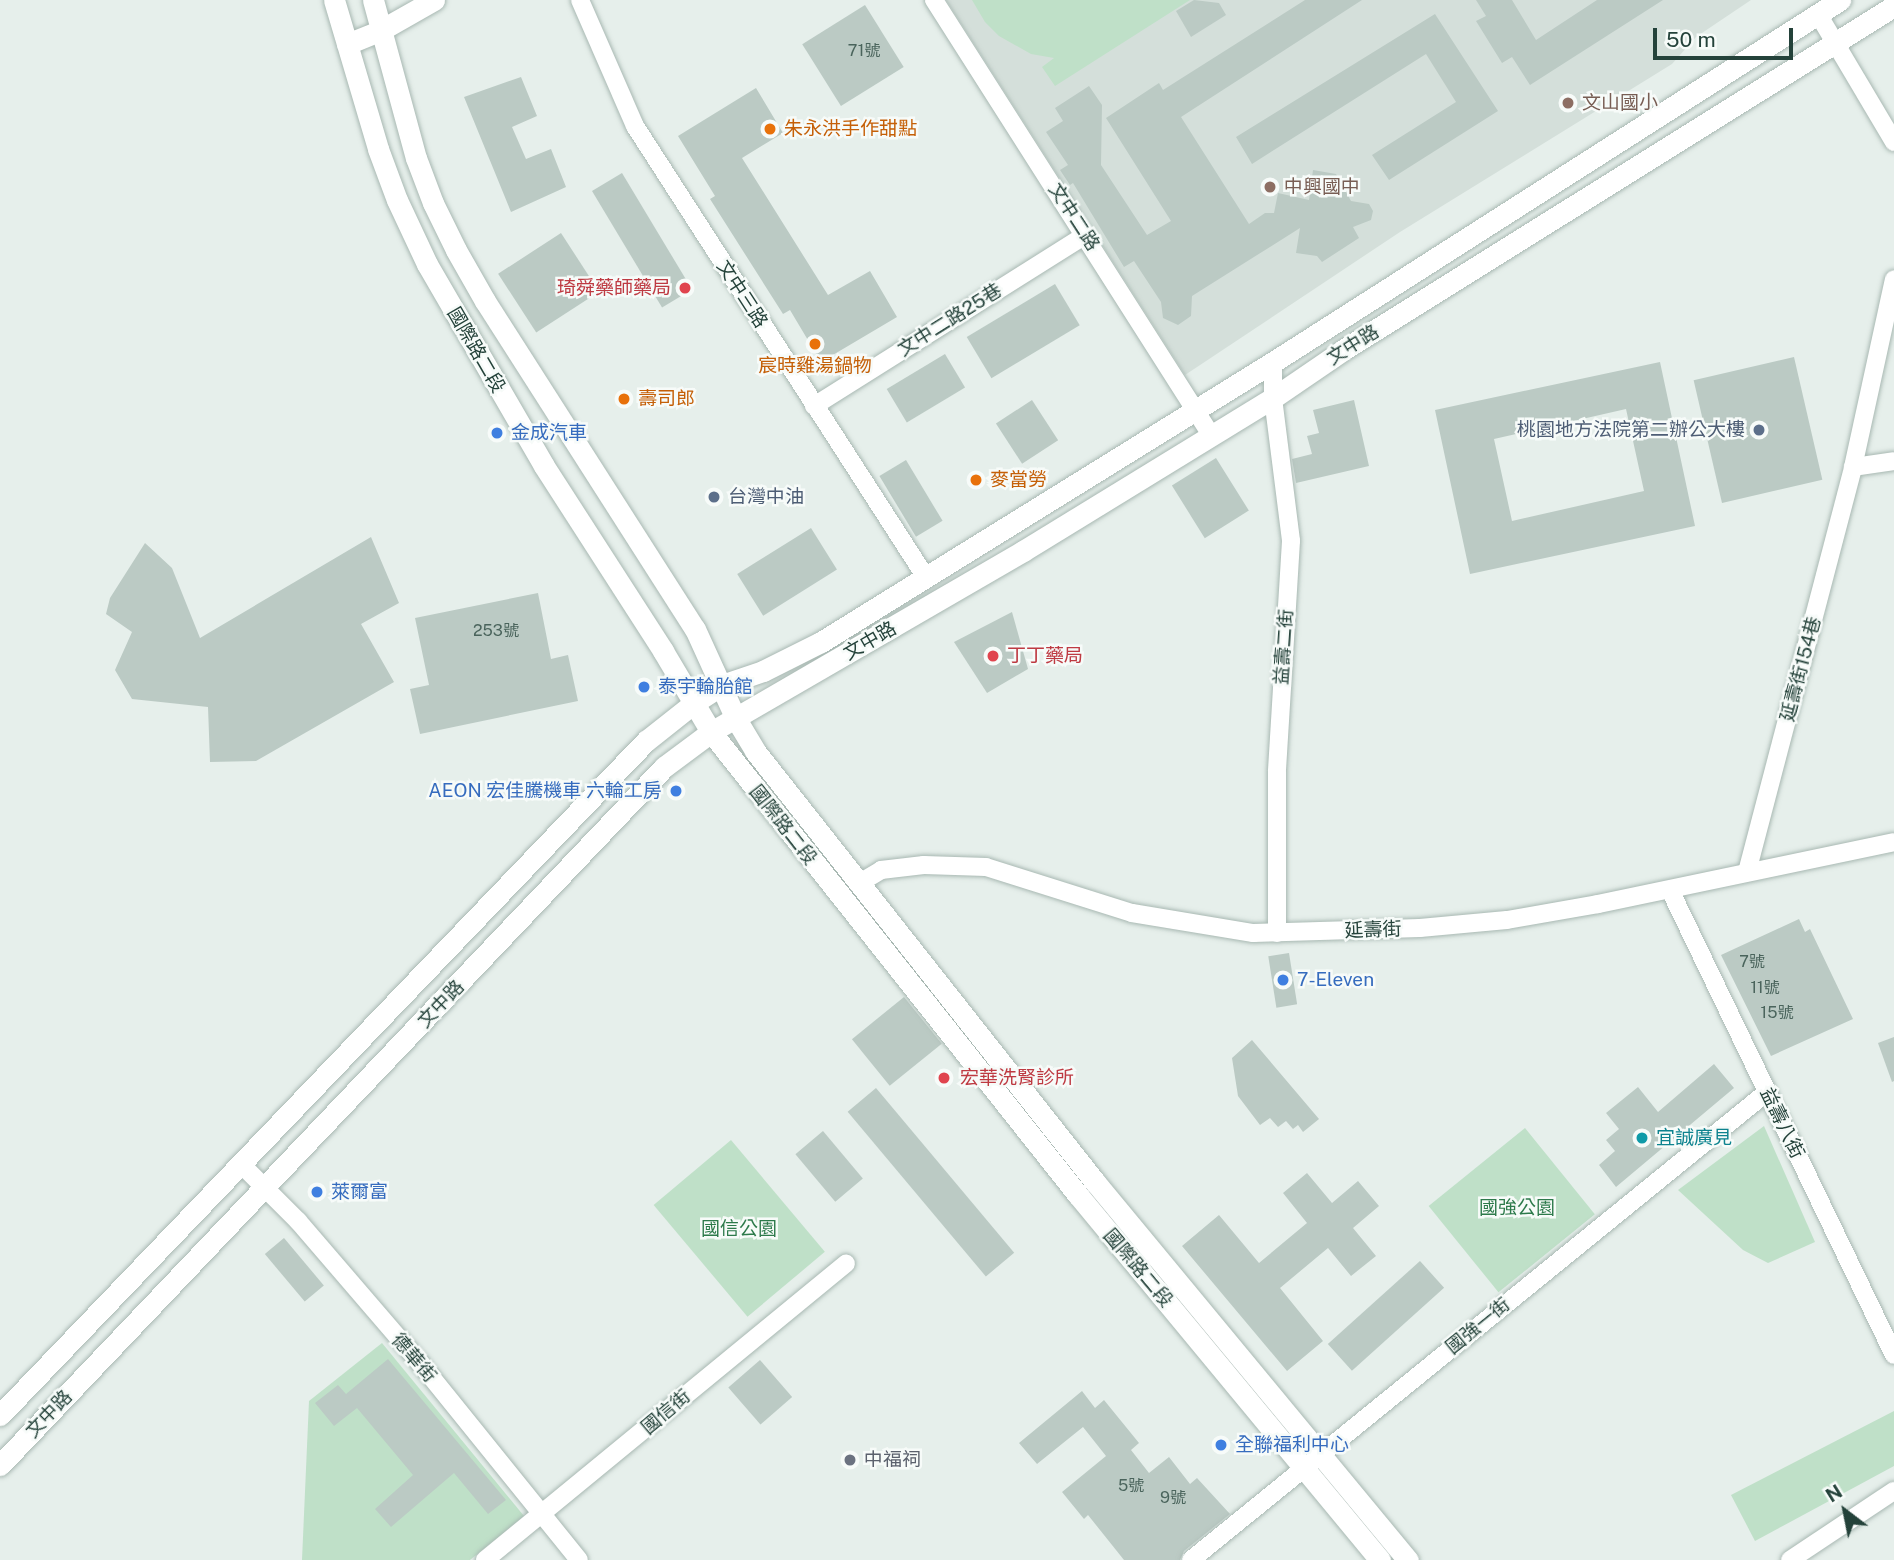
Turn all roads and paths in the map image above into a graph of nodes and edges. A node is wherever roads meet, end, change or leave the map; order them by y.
1 (334, 0) edge
2 (373, 0) edge
3 (434, 0) edge
4 (580, 0) edge
5 (934, 0) edge
6 (1840, 0) edge
7 (1894, 6) edge
8 (1818, 14) junction
9 (381, 30) junction
10 (1836, 43) junction
11 (347, 44) junction
12 (1894, 142) edge
13 (1086, 235) junction
14 (1894, 279) edge
15 (1273, 362) junction
16 (1273, 398) junction
17 (814, 406) junction
18 (1196, 410) junction
19 (1211, 435) junction
20 (1894, 461) edge
21 (1853, 467) junction
22 (925, 576) junction
23 (722, 685) junction
24 (694, 703) junction
25 (736, 719) junction
26 (711, 732) junction
27 (1894, 842) edge
28 (1747, 872) junction
29 (858, 884) junction
30 (1670, 890) junction
31 (1277, 933) junction
32 (1767, 1092) junction
33 (241, 1164) junction
34 (266, 1187) junction
35 (846, 1263) dead end
36 (1894, 1355) edge
37 (0, 1415) edge
38 (1311, 1462) junction
39 (0, 1465) edge
40 (1894, 1491) edge
41 (542, 1515) junction
42 (485, 1560) edge
43 (579, 1560) edge
44 (1191, 1560) edge
45 (1380, 1560) edge
46 (1408, 1560) edge
47 (1790, 1560) edge

1 - 11 street, 國際路二段
2 - 9 street, 國際路二段
3 - 9 street
4 - 17 street, 文中三路
5 - 13 street, 文中二路
6 - 8 street, 文中路
7 - 10 street, 文中路
8 - 10 street
8 - 15 street, 文中路
9 - 11 street
9 - 23 street, 國際路二段
10 - 12 street
10 - 16 street, 文中路
11 - 24 street, 國際路二段
13 - 17 street, 文中二路25巷
13 - 18 street, 文中二路
14 - 21 street, 延壽街154巷
15 - 16 street, 益壽二街
15 - 18 street, 文中路
16 - 19 street, 文中路
16 - 31 street, 益壽二街
17 - 22 street, 文中三路
18 - 19 street, 文中二路
18 - 22 street, 文中路
19 - 25 street, 文中路
20 - 21 street
21 - 28 street, 延壽街154巷
22 - 23 street, 文中路
23 - 24 street, 文中路
23 - 25 street, 國際路二段
24 - 26 street, 國際路二段
24 - 33 street, 文中路
25 - 26 street, 文中路
25 - 29 street, 國際路二段
26 - 34 street, 文中路
26 - 38 street, 國際路二段
27 - 28 street, 延壽街
28 - 30 street, 延壽街
29 - 31 street, 延壽街
29 - 38 street, 國際路二段
30 - 31 street, 延壽街
30 - 32 street, 益壽八街
32 - 36 street, 益壽八街
32 - 38 street, 國強一街
33 - 34 street, 德華街
33 - 37 street, 文中路
34 - 39 street, 文中路
34 - 41 street, 德華街
35 - 41 street, 國信街
38 - 44 street, 國強一街
38 - 45 street, 國際路二段
38 - 46 street, 國際路二段
40 - 47 street
41 - 42 street, 國信街
41 - 43 street, 德華街

